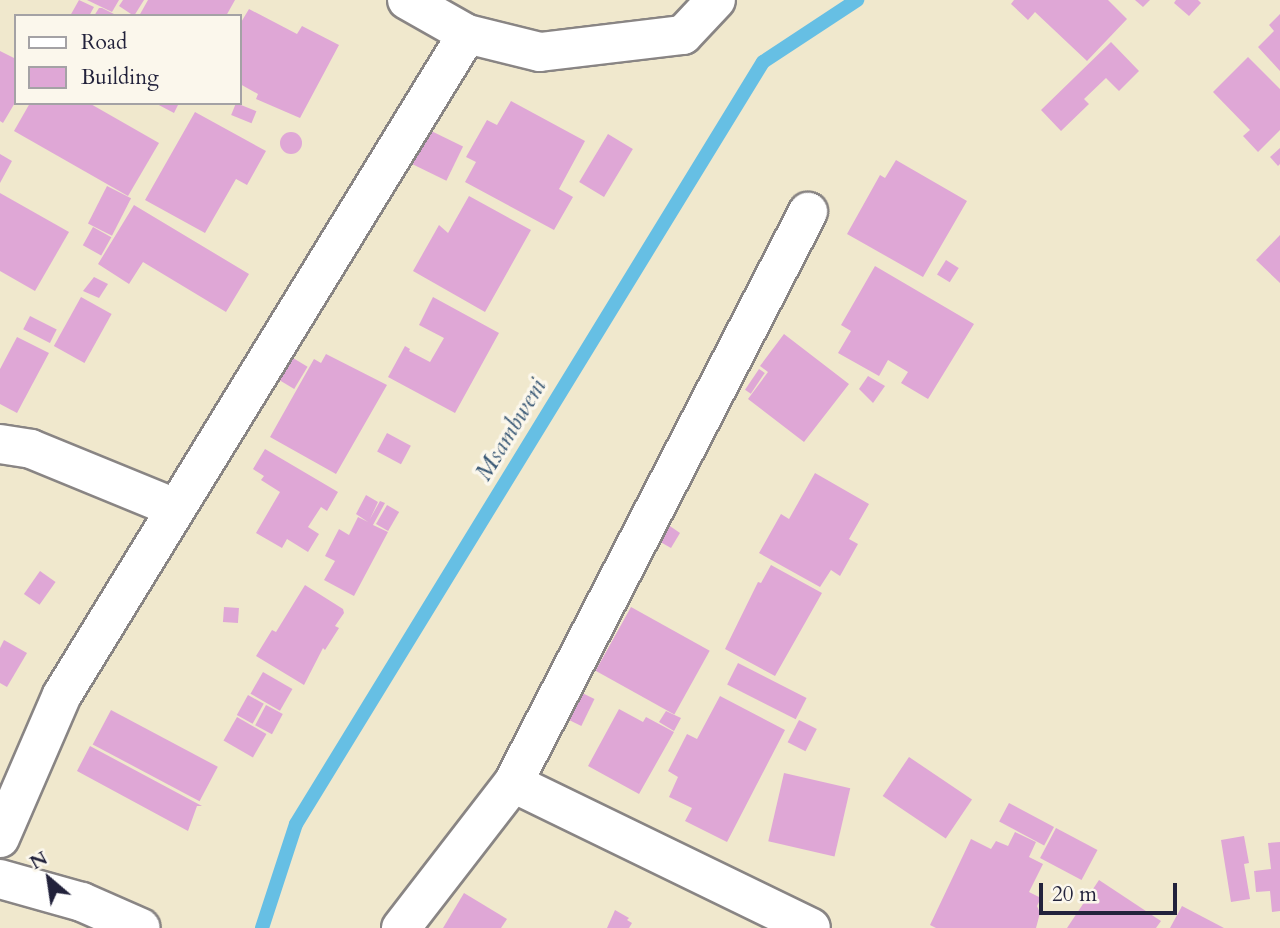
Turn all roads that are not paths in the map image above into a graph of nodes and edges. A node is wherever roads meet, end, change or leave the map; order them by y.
1 (407, 0) edge
2 (716, 0) edge
3 (467, 34) junction
4 (808, 212) dead end
5 (0, 444) edge
6 (176, 508) junction
7 (513, 783) junction
8 (0, 838) edge
9 (0, 879) edge
10 (141, 928) edge
11 (401, 928) edge
12 (811, 928) edge

1 - 3 street
2 - 3 street
3 - 6 street
4 - 7 street
5 - 6 street
6 - 8 street
7 - 11 street
7 - 12 street
9 - 10 street

